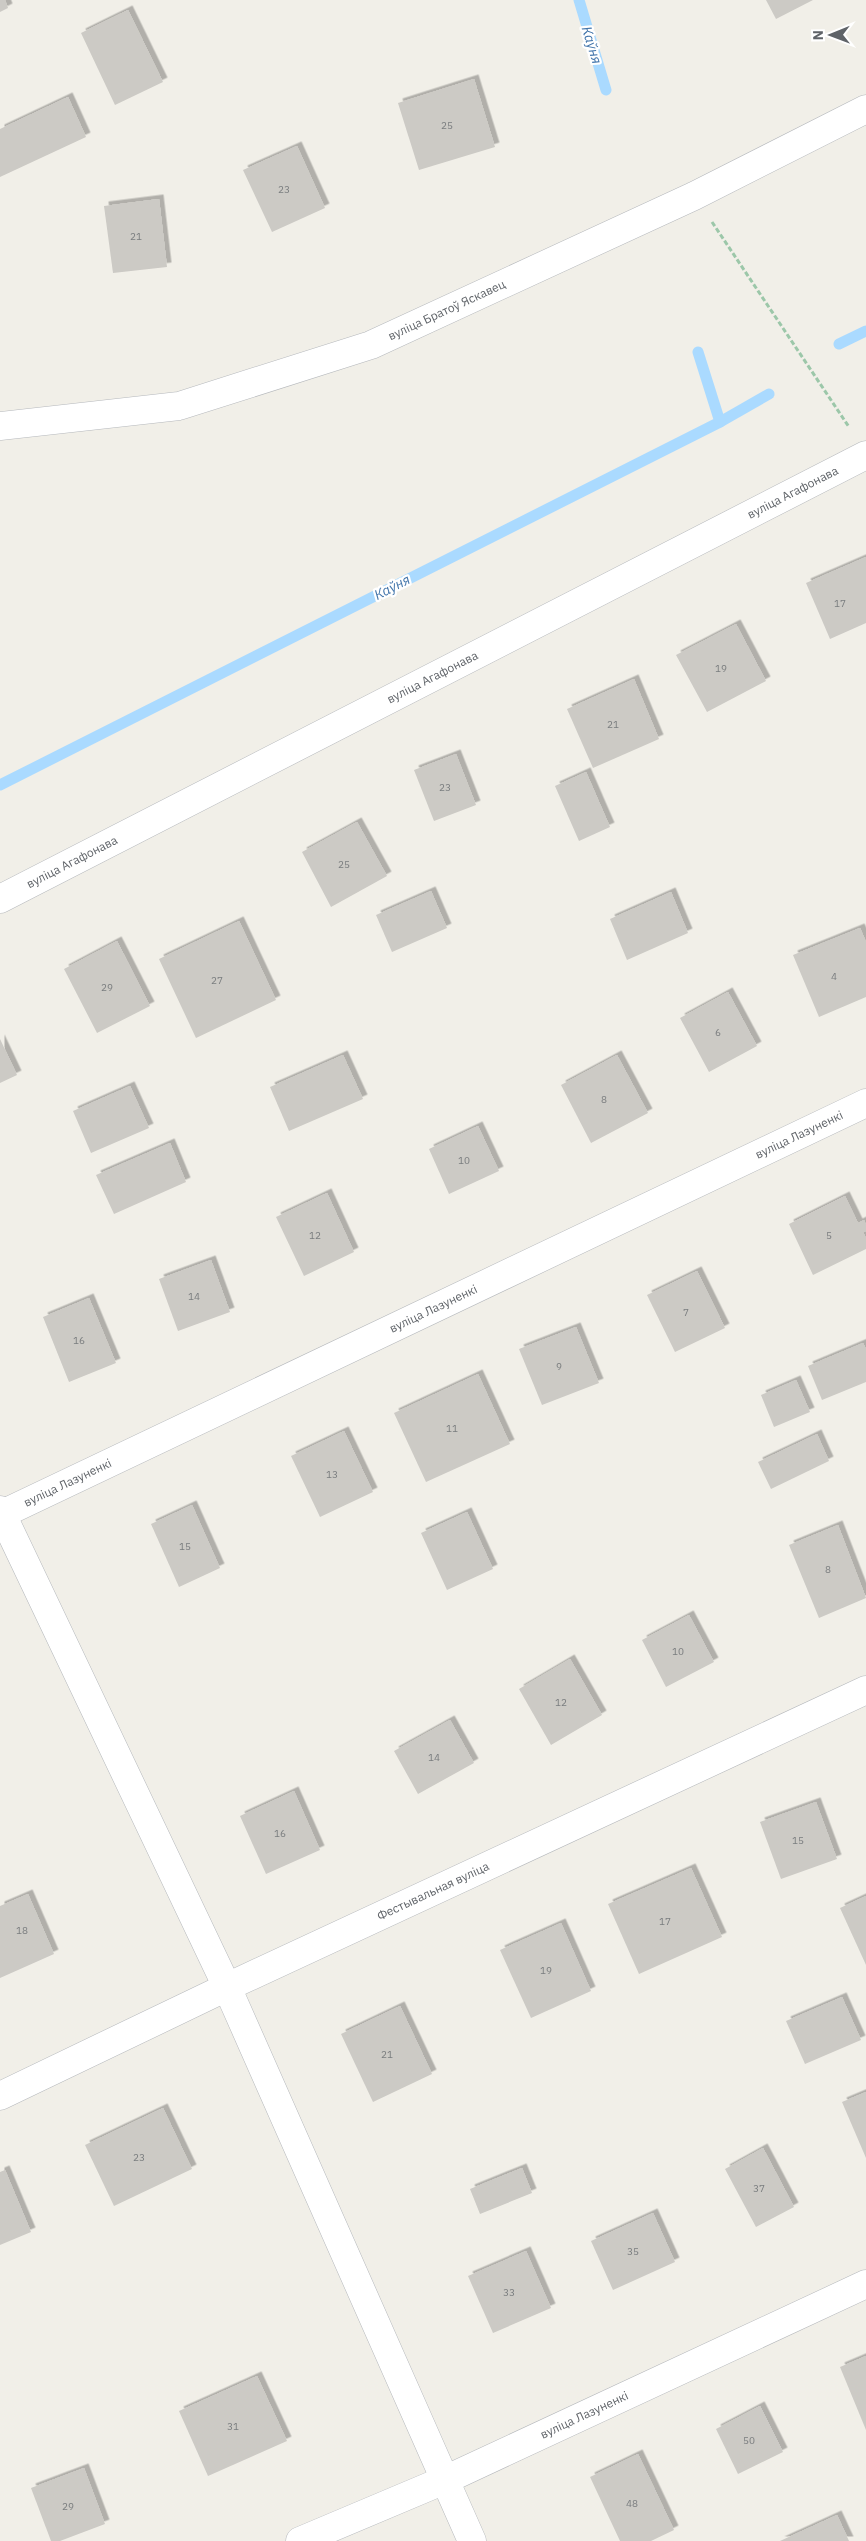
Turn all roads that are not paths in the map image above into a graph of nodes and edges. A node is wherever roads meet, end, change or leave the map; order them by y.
1 (866, 109) edge
2 (0, 426) edge
3 (860, 445) edge
4 (0, 899) edge
5 (866, 1103) edge
6 (1, 1513) edge
7 (866, 1690) edge
8 (227, 1987) junction
9 (0, 2096) edge
10 (866, 2284) edge
11 (446, 2479) junction
12 (300, 2541) edge
13 (472, 2541) edge

1 - 2 street, вуліца Братоў Яскавец
3 - 4 street, вуліца Агафонава
5 - 6 street, вуліца Лазуненкі
6 - 8 street
7 - 8 street, Фестывальная вуліца
8 - 9 street, Фестывальная вуліца
8 - 11 street
10 - 11 street, вуліца Лазуненкі
11 - 12 street, вуліца Лазуненкі
11 - 13 street

